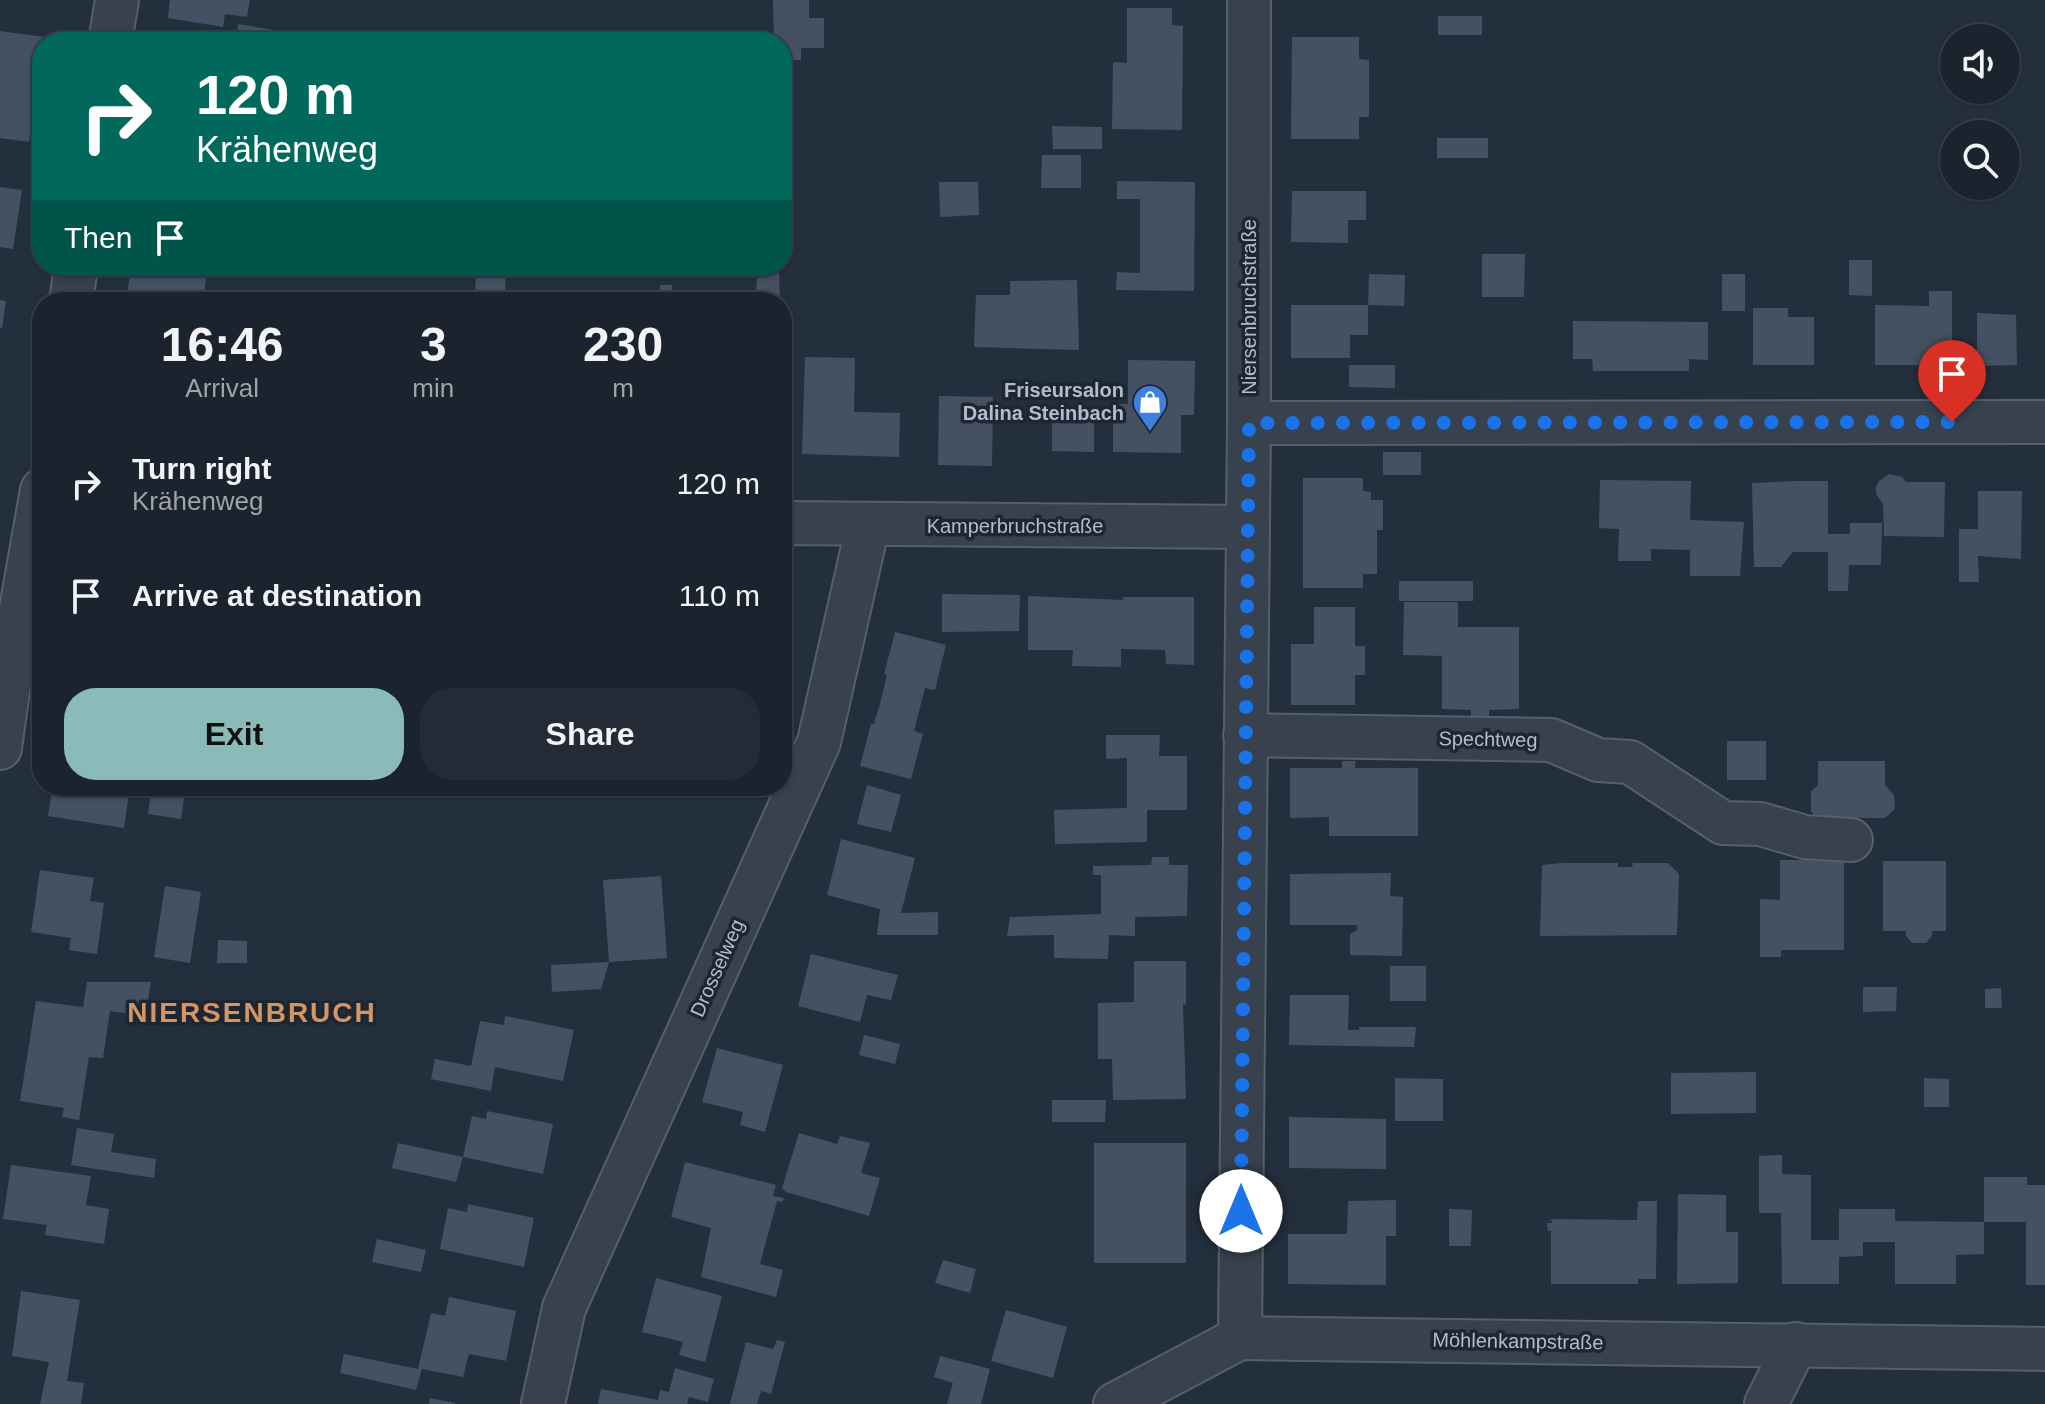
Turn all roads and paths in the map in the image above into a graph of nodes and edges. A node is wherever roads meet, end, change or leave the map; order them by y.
1 (117, 0) edge
2 (1249, 0) edge
3 (112, 32) edge
4 (2045, 422) edge
5 (1249, 423) junction
6 (792, 523) edge
7 (868, 525) junction
8 (1248, 527) junction
9 (32, 542) edge
10 (6, 653) edge
11 (1245, 735) junction
12 (0, 748) edge
13 (1851, 840) dead end
14 (1240, 1338) junction
15 (1796, 1344) junction
16 (2045, 1349) edge
17 (543, 1404) edge
18 (1115, 1404) edge
19 (1766, 1404) edge

1 - 3 street
2 - 5 street, Niersenbruchstraße
4 - 5 street
5 - 8 street, Niersenbruchstraße
6 - 7 street, Kamperbruchstraße
7 - 8 street, Kamperbruchstraße
7 - 17 street, Drosselweg
8 - 11 street, Niersenbruchstraße
9 - 10 street
10 - 12 street
11 - 13 street, Spechtweg
11 - 14 street, Niersenbruchstraße
14 - 15 street, Möhlenkampstraße
14 - 18 street
15 - 16 street, Möhlenkampstraße
15 - 19 street

